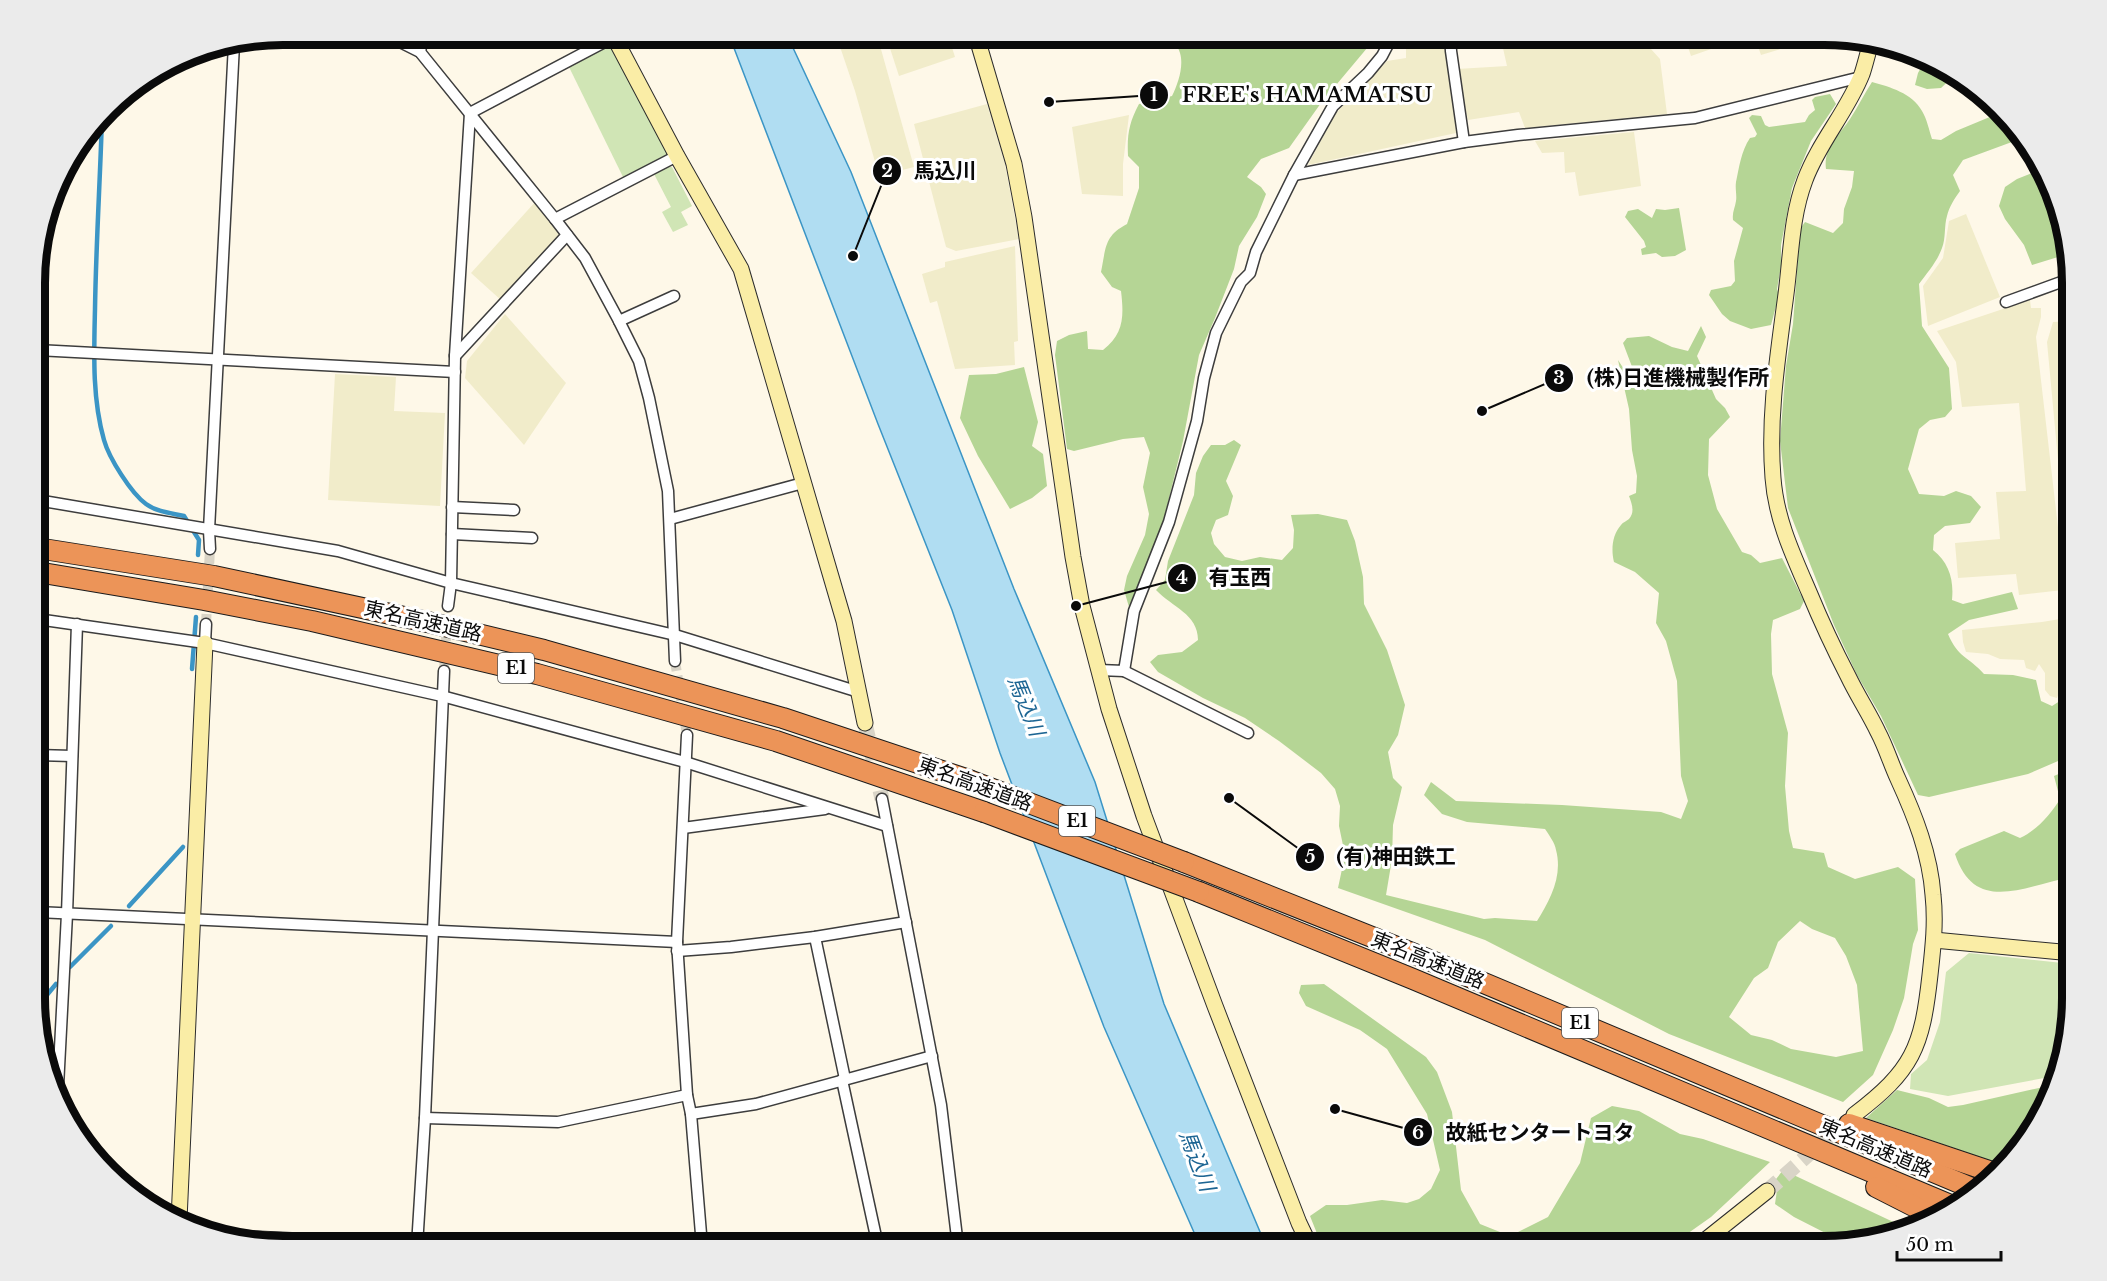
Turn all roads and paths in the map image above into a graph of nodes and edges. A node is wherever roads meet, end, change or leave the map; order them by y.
1 (407, 45) edge
2 (421, 45) edge
3 (597, 45) edge
4 (619, 45) edge
5 (979, 45) edge
6 (1388, 45) edge
7 (1450, 45) edge
8 (1868, 50) edge
9 (234, 51) edge
10 (420, 52) junction
11 (1861, 77) junction
12 (470, 113) junction
13 (1464, 142) junction
14 (677, 156) junction
15 (1294, 175) junction
16 (555, 219) junction
17 (567, 235) junction
18 (2062, 282) edge
19 (674, 296) dead end
20 (2006, 302) dead end
21 (620, 321) junction
22 (45, 351) edge
23 (455, 356) junction
24 (218, 359) junction
25 (454, 372) junction
26 (803, 483) junction
27 (45, 501) edge
28 (452, 507) junction
29 (514, 510) dead end
30 (670, 519) junction
31 (205, 529) junction
32 (452, 534) junction
33 (532, 538) dead end
34 (45, 549) edge
35 (210, 549) tunnel mouth
36 (45, 573) edge
37 (451, 583) junction
38 (448, 606) tunnel mouth
39 (45, 619) edge
40 (77, 624) junction
41 (206, 624) tunnel mouth
42 (675, 634) junction
43 (204, 642) junction
44 (675, 661) tunnel mouth
45 (1099, 670) junction
46 (444, 671) tunnel mouth
47 (1124, 671) junction
48 (859, 692) junction
49 (442, 696) junction
50 (865, 723) tunnel mouth
51 (1248, 733) dead end
52 (687, 735) tunnel mouth
53 (45, 755) edge
54 (72, 756) junction
55 (685, 762) junction
56 (882, 799) tunnel mouth
57 (830, 808) junction
58 (887, 826) junction
59 (683, 828) junction
60 (45, 913) edge
61 (67, 914) junction
62 (193, 918) junction
63 (906, 922) junction
64 (432, 930) junction
65 (815, 937) junction
66 (1934, 940) junction
67 (677, 946) junction
68 (2062, 952) edge
69 (932, 1056) junction
70 (59, 1076) edge
71 (1704, 1076) junction
72 (844, 1080) junction
73 (687, 1095) junction
74 (691, 1114) junction
75 (1732, 1115) junction
76 (1854, 1115) tunnel mouth
77 (424, 1118) junction
78 (1988, 1170) edge
79 (1969, 1187) edge
80 (1767, 1191) tunnel mouth
81 (1945, 1203) edge
82 (179, 1212) edge
83 (1926, 1212) edge
84 (416, 1236) edge
85 (701, 1236) edge
86 (876, 1236) edge
87 (957, 1236) edge
88 (1306, 1236) edge
89 (1711, 1236) edge

1 - 10 street
2 - 10 street
3 - 12 street
4 - 14 street
5 - 45 street
6 - 15 street
7 - 13 street
8 - 11 street
9 - 24 street
10 - 12 street
11 - 13 street
11 - 66 street
12 - 16 street
12 - 23 street
13 - 15 street
14 - 16 street
14 - 26 street
15 - 47 street
16 - 17 street
17 - 21 street
17 - 23 street
18 - 20 street
19 - 21 street
21 - 30 street
22 - 24 street
23 - 25 street
24 - 25 street
24 - 31 street
25 - 28 street
26 - 30 street
26 - 48 street
27 - 31 street
28 - 29 street
28 - 32 street
30 - 42 street
31 - 35 street
31 - 37 street
32 - 33 street
32 - 37 street
34 - 71 highway, 東名高速道路 / E1, bridge
36 - 75 highway, 東名高速道路 / E1, bridge
37 - 38 street
37 - 42 street
39 - 40 street
40 - 43 street
40 - 54 street
41 - 43 street
42 - 44 street
42 - 48 street
43 - 49 street
43 - 62 street
45 - 47 street
45 - 88 street
46 - 49 street
47 - 51 street
48 - 50 street
49 - 55 street
49 - 64 street
52 - 55 street
53 - 54 street
54 - 61 street
55 - 57 street
55 - 59 street
56 - 58 street
57 - 58 street
57 - 59 street
58 - 63 street
59 - 67 street
60 - 61 street
61 - 62 street
61 - 70 street
62 - 64 street
62 - 82 street
63 - 65 street
63 - 69 street
64 - 67 street
64 - 77 street
65 - 67 street
65 - 72 street
66 - 68 street
66 - 76 street
67 - 73 street
69 - 72 street
69 - 87 street
71 - 78 highway
71 - 79 highway, 東名高速道路 / E1
72 - 74 street
72 - 86 street
73 - 74 street
73 - 77 street
74 - 85 street
75 - 81 highway, 東名高速道路 / E1
75 - 83 highway
77 - 84 street
80 - 89 street

